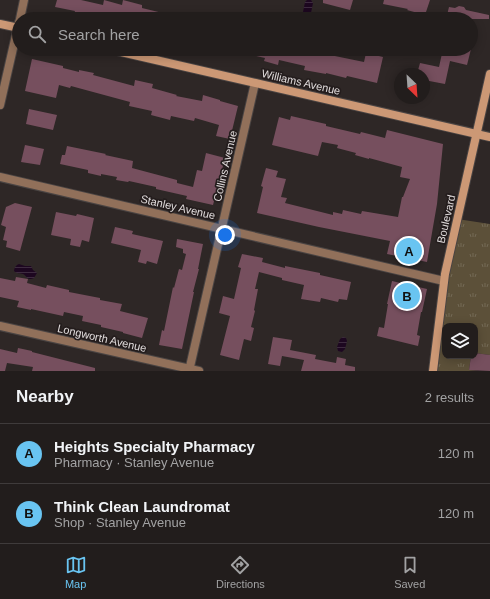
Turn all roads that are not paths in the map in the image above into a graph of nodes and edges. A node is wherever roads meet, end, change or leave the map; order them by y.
1 (24, 0) edge
2 (21, 12) edge
3 (0, 24) edge
4 (12, 25) edge
5 (12, 55) edge
6 (138, 56) edge
7 (490, 74) edge
8 (255, 83) junction
9 (0, 104) edge
10 (476, 134) junction
11 (490, 137) edge
12 (0, 177) edge
13 (222, 229) junction
14 (444, 281) junction
15 (0, 326) edge
16 (190, 370) edge
17 (199, 371) edge
18 (433, 371) edge

1 - 2 street
3 - 4 street
5 - 9 street
6 - 8 street, Williams Avenue
7 - 10 street, Boulevard
8 - 10 street, Williams Avenue
8 - 13 street, Collins Avenue
10 - 11 street, Williams Avenue
10 - 14 street, Boulevard
12 - 13 street, Stanley Avenue
13 - 14 street, Stanley Avenue
13 - 16 street, Collins Avenue
14 - 18 street, Boulevard
15 - 16 street, Longworth Avenue
16 - 17 street, Longworth Avenue

